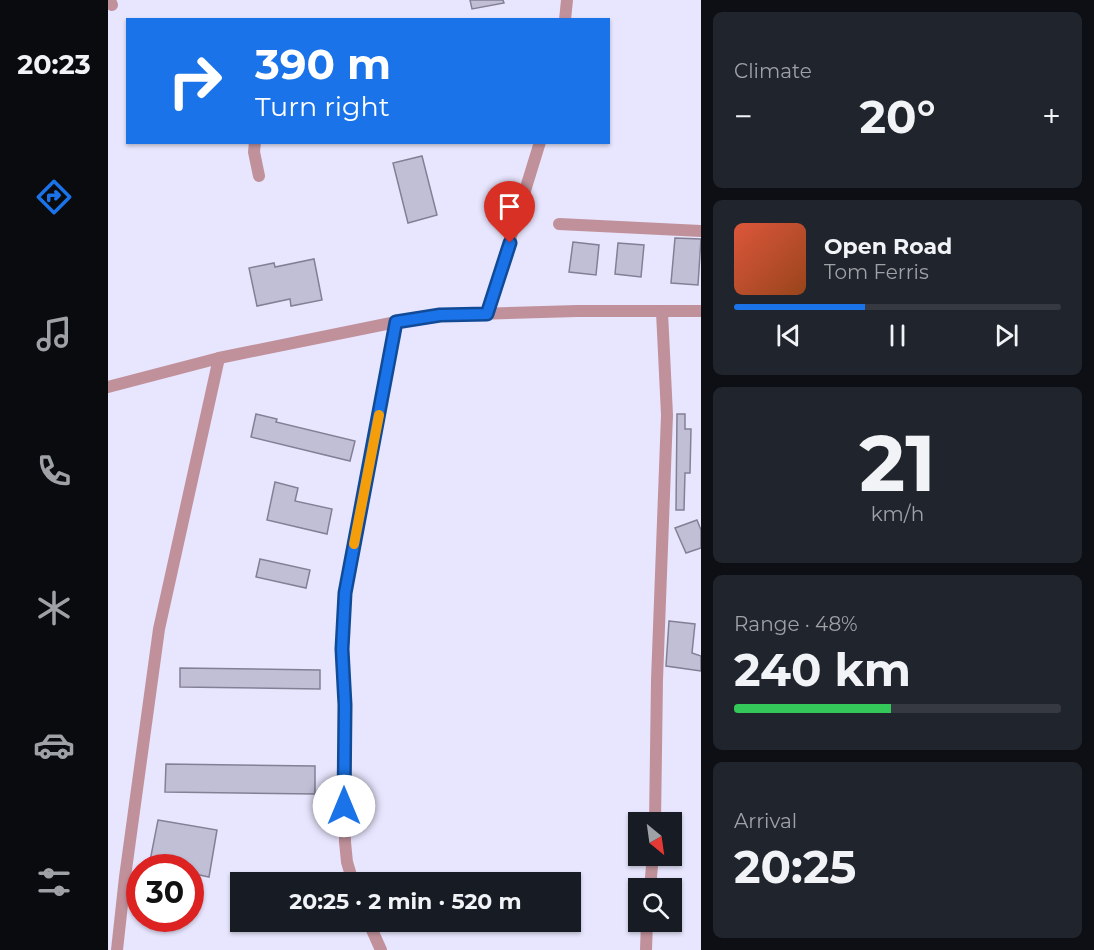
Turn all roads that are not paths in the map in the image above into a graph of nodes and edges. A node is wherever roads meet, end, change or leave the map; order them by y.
1 (567, 0) edge
2 (565, 18) edge
3 (255, 144) edge
4 (539, 144) edge
5 (259, 176) dead end
6 (559, 224) dead end
7 (701, 231) edge
8 (701, 311) edge
9 (662, 312) junction
10 (487, 314) junction
11 (396, 322) junction
12 (219, 358) junction
13 (108, 387) edge
14 (655, 812) edge
15 (350, 872) edge
16 (374, 932) edge
17 (647, 932) edge
18 (117, 950) edge
19 (381, 950) edge
20 (646, 950) edge

1 - 2 street
3 - 5 street
4 - 10 street
6 - 7 street
8 - 9 street
9 - 10 street
9 - 14 street
10 - 11 street
11 - 12 street
11 - 15 street
12 - 13 street
12 - 18 street
16 - 19 street
17 - 20 street

